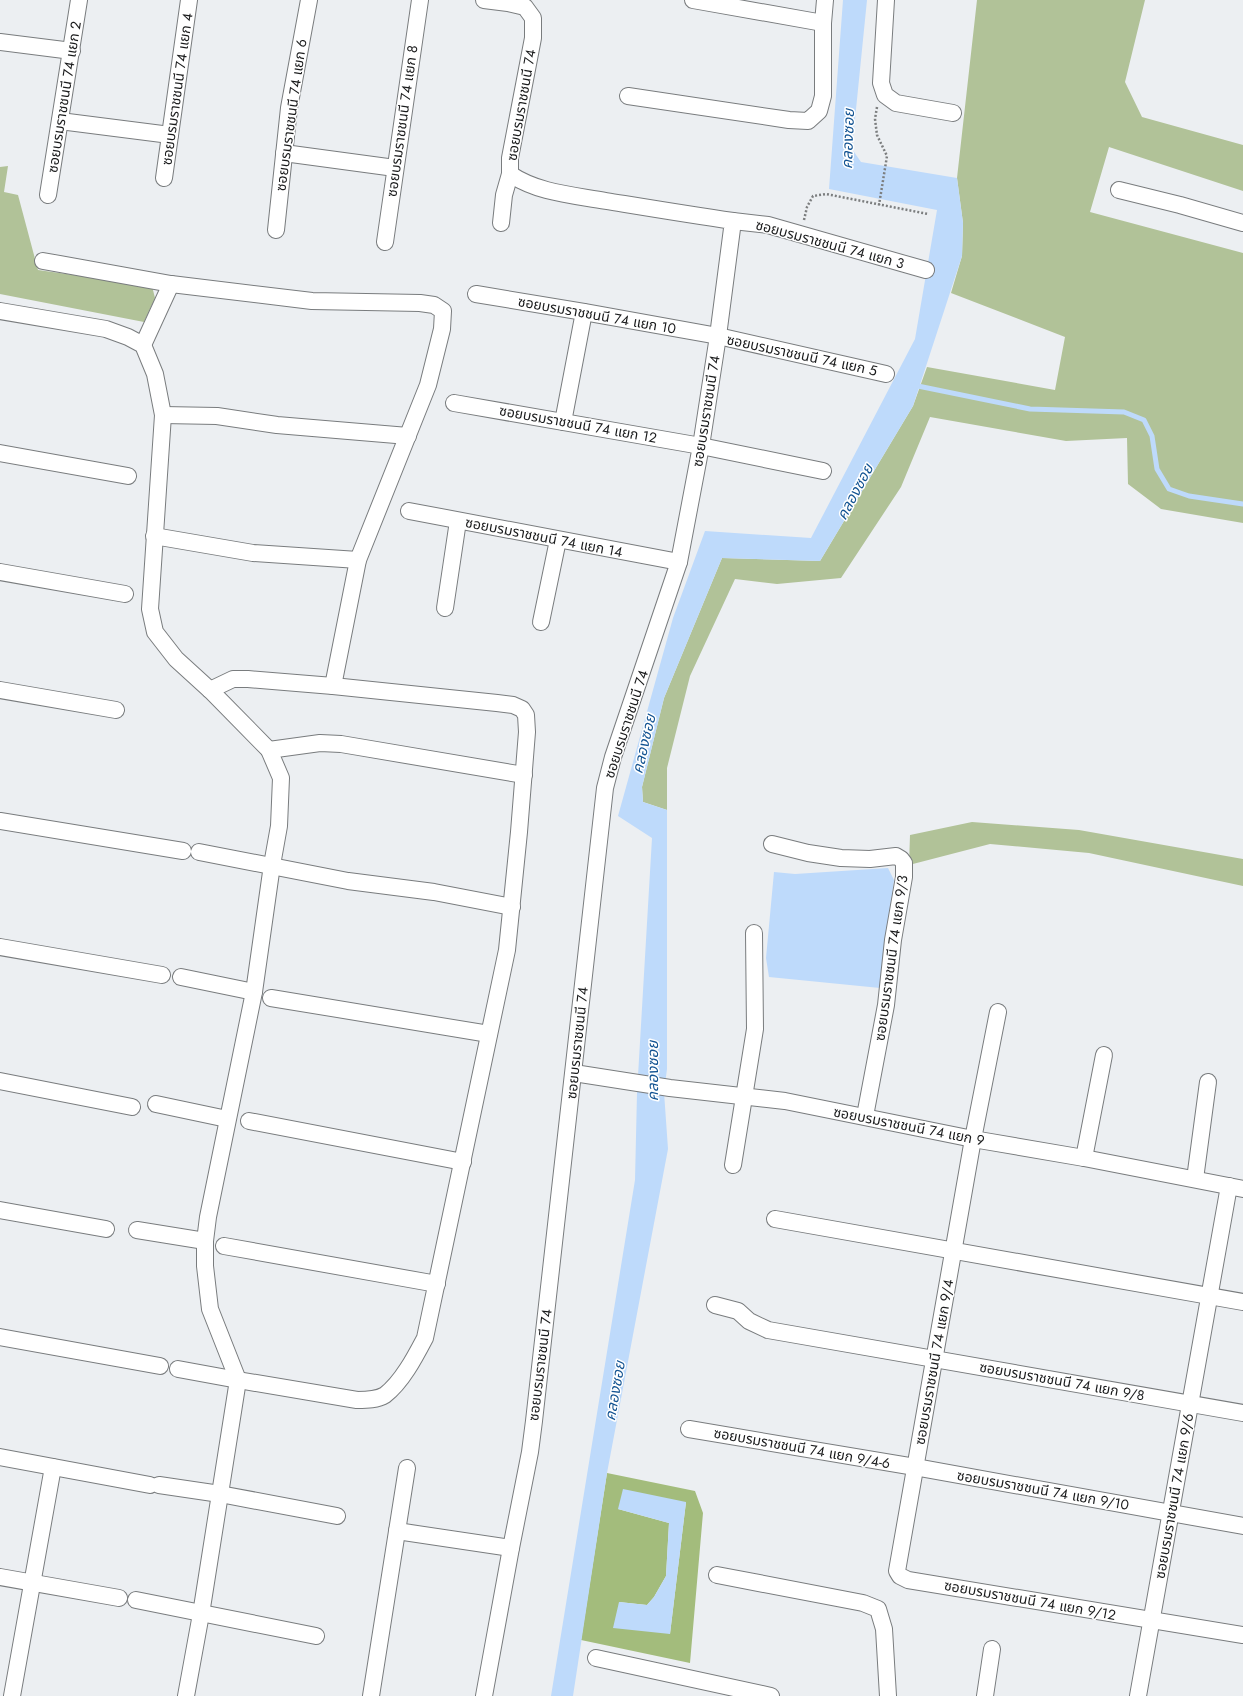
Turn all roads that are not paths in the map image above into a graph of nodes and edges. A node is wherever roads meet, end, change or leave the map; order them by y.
1 (79, 0) edge
2 (189, 0) edge
3 (308, 0) edge
4 (420, 0) edge
5 (484, 0) edge
6 (693, 0) edge
7 (825, 0) edge
8 (886, 0) edge
9 (823, 23) junction
10 (0, 42) edge
11 (72, 51) junction
12 (628, 96) dead end
13 (953, 113) dead end
14 (60, 121) junction
15 (170, 135) junction
16 (284, 153) junction
17 (395, 168) junction
18 (510, 174) junction
19 (164, 178) dead end
20 (1119, 190) dead end
21 (48, 195) dead end
22 (734, 221) junction
23 (501, 223) dead end
24 (1243, 223) edge
25 (276, 230) dead end
26 (385, 242) dead end
27 (44, 261) dead end
28 (926, 270) dead end
29 (171, 284) junction
30 (476, 294) dead end
31 (0, 310) edge
32 (584, 312) junction
33 (718, 336) junction
34 (143, 345) junction
35 (886, 374) dead end
36 (454, 403) dead end
37 (163, 415) junction
38 (563, 422) junction
39 (408, 436) junction
40 (701, 446) junction
41 (0, 453) edge
42 (823, 471) dead end
43 (128, 476) dead end
44 (409, 511) dead end
45 (458, 521) junction
46 (154, 536) junction
47 (558, 540) junction
48 (358, 560) junction
49 (679, 562) junction
50 (0, 572) edge
51 (124, 594) dead end
52 (445, 608) dead end
53 (541, 622) dead end
54 (333, 686) junction
55 (0, 690) edge
56 (210, 690) junction
57 (116, 710) dead end
58 (269, 750) junction
59 (524, 775) junction
60 (0, 821) edge
61 (772, 844) dead end
62 (272, 865) junction
63 (512, 907) junction
64 (754, 933) dead end
65 (0, 947) edge
66 (162, 974) dead end
67 (181, 977) dead end
68 (254, 992) junction
69 (272, 998) dead end
70 (998, 1012) dead end
71 (489, 1034) junction
72 (1104, 1055) dead end
73 (574, 1073) junction
74 (0, 1081) edge
75 (1208, 1082) dead end
76 (746, 1097) junction
77 (156, 1104) dead end
78 (132, 1107) dead end
79 (865, 1116) junction
80 (228, 1119) junction
81 (249, 1121) dead end
82 (973, 1139) junction
83 (1084, 1158) junction
84 (463, 1162) junction
85 (733, 1165) dead end
86 (1195, 1179) junction
87 (1236, 1187) edge
88 (0, 1210) edge
89 (775, 1219) dead end
90 (106, 1229) dead end
91 (136, 1230) dead end
92 (205, 1241) junction
93 (224, 1246) dead end
94 (954, 1250) junction
95 (437, 1284) junction
96 (1210, 1296) junction
97 (1243, 1302) edge
98 (715, 1304) dead end
99 (0, 1337) edge
100 (934, 1359) junction
101 (160, 1366) dead end
102 (178, 1369) dead end
103 (238, 1380) junction
104 (1190, 1403) junction
105 (1243, 1413) edge
106 (689, 1429) dead end
107 (0, 1457) edge
108 (53, 1467) junction
109 (915, 1467) junction
110 (406, 1468) dead end
111 (220, 1494) junction
112 (1171, 1513) junction
113 (337, 1516) dead end
114 (1243, 1526) edge
115 (397, 1531) junction
116 (510, 1548) junction
117 (717, 1575) dead end
118 (0, 1577) edge
119 (908, 1580) joint
120 (33, 1583) junction
121 (120, 1598) dead end
122 (136, 1600) dead end
123 (201, 1614) junction
124 (1152, 1621) junction
125 (1243, 1635) edge
126 (316, 1636) dead end
127 (992, 1649) dead end
128 (596, 1658) dead end
129 (0, 1695) edge
130 (7, 1696) edge
131 (12, 1696) edge
132 (186, 1696) edge
133 (371, 1696) edge
134 (484, 1696) edge
135 (771, 1696) edge
136 (888, 1696) edge
137 (985, 1696) edge
138 (1138, 1696) edge

1 - 11 street, ซอยบรมราชชนนี 74 แยก 2
2 - 15 street, ซอยบรมราชชนนี 74 แยก 4
3 - 16 street, ซอยบรมราชชนนี 74 แยก 6
4 - 17 street, ซอยบรมราชชนนี 74 แยก 8
5 - 18 street, ซอยบรมราชชนนี 74
6 - 9 street
7 - 9 street
8 - 13 street
9 - 12 street
10 - 11 street
11 - 14 street, ซอยบรมราชชนนี 74 แยก 2
14 - 15 street
14 - 21 street, ซอยบรมราชชนนี 74 แยก 2
15 - 19 street, ซอยบรมราชชนนี 74 แยก 4
16 - 17 street
16 - 25 street, ซอยบรมราชชนนี 74 แยก 6
17 - 26 street, ซอยบรมราชชนนี 74 แยก 8
18 - 22 street, ซอยบรมราชชนนี 74
18 - 23 street
20 - 24 street
22 - 28 street, ซอยบรมราชชนนี 74 แยก 3
22 - 33 street, ซอยบรมราชชนนี 74
27 - 29 street
29 - 34 street
29 - 39 street
30 - 32 street, ซอยบรมราชชนนี 74 แยก 10
31 - 34 street
32 - 33 street, ซอยบรมราชชนนี 74 แยก 10
32 - 38 street
33 - 35 street, ซอยบรมราชชนนี 74 แยก 5
33 - 40 street, ซอยบรมราชชนนี 74
34 - 37 street
36 - 38 street, ซอยบรมราชชนนี 74 แยก 12
37 - 39 street
37 - 46 street
38 - 40 street, ซอยบรมราชชนนี 74 แยก 12
39 - 48 street
40 - 42 street, ซอยบรมราชชนนี 74 แยก 12
40 - 49 street, ซอยบรมราชชนนี 74
41 - 43 street
44 - 45 street, ซอยบรมราชชนนี 74 แยก 14
45 - 47 street, ซอยบรมราชชนนี 74 แยก 14
45 - 52 street
46 - 48 street
46 - 56 street
47 - 49 street, ซอยบรมราชชนนี 74 แยก 14
47 - 53 street
48 - 54 street
49 - 73 street, ซอยบรมราชชนนี 74
50 - 51 street
54 - 56 street
54 - 59 street
55 - 57 street
56 - 58 street
58 - 59 street
58 - 62 street
59 - 63 street
60 - 62 street
61 - 79 street, ซอยบรมราชชนนี 74 แยก 9/3
62 - 63 street
62 - 68 street
63 - 71 street
64 - 76 street
65 - 66 street
67 - 68 street
68 - 80 street
69 - 71 street
70 - 82 street, ซอยบรมราชชนนี 74 แยก 9/4
71 - 84 street
72 - 83 street
73 - 76 street, ซอยบรมราชชนนี 74 แยก 9
73 - 116 street, ซอยบรมราชชนนี 74
74 - 78 street
75 - 86 street
76 - 79 street, ซอยบรมราชชนนี 74 แยก 9
76 - 85 street
77 - 80 street
79 - 82 street, ซอยบรมราชชนนี 74 แยก 9
80 - 92 street
81 - 84 street
82 - 83 street, ซอยบรมราชชนนี 74 แยก 9
82 - 94 street, ซอยบรมราชชนนี 74 แยก 9/4
83 - 86 street, ซอยบรมราชชนนี 74 แยก 9
84 - 95 street
86 - 87 street, ซอยบรมราชชนนี 74 แยก 9
87 - 96 street, ซอยบรมราชชนนี 74 แยก 9/6
88 - 90 street
89 - 94 street
91 - 92 street
92 - 103 street
93 - 95 street
94 - 96 street
94 - 100 street, ซอยบรมราชชนนี 74 แยก 9/4
95 - 103 street
96 - 97 street
96 - 104 street, ซอยบรมราชชนนี 74 แยก 9/6
98 - 100 street, ซอยบรมราชชนนี 74 แยก 9/8
99 - 101 street
100 - 104 street, ซอยบรมราชชนนี 74 แยก 9/8
100 - 109 street, ซอยบรมราชชนนี 74 แยก 9/4
102 - 103 street
103 - 111 street
104 - 105 street, ซอยบรมราชชนนี 74 แยก 9/8
104 - 112 street, ซอยบรมราชชนนี 74 แยก 9/6
106 - 109 street, ซอยบรมราชชนนี 74 แยก 9/4-6
107 - 108 street
108 - 111 street
108 - 120 street
109 - 112 street, ซอยบรมราชชนนี 74 แยก 9/10
109 - 119 street, ซอยบรมราชชนนี 74 แยก 9/4
110 - 115 street
111 - 113 street
111 - 123 street
112 - 114 street, ซอยบรมราชชนนี 74 แยก 9/10
112 - 124 street, ซอยบรมราชชนนี 74 แยก 9/6
115 - 116 street
115 - 133 street
116 - 134 street, ซอยบรมราชชนนี 74
117 - 136 street
118 - 120 street
119 - 124 street, ซอยบรมราชชนนี 74 แยก 9/12
120 - 121 street
120 - 131 street
122 - 123 street
123 - 126 street
123 - 132 street
124 - 125 street, ซอยบรมราชชนนี 74 แยก 9/12
124 - 138 street, ซอยบรมราชชนนี 74 แยก 9/6
127 - 137 street
128 - 135 street
129 - 130 street

